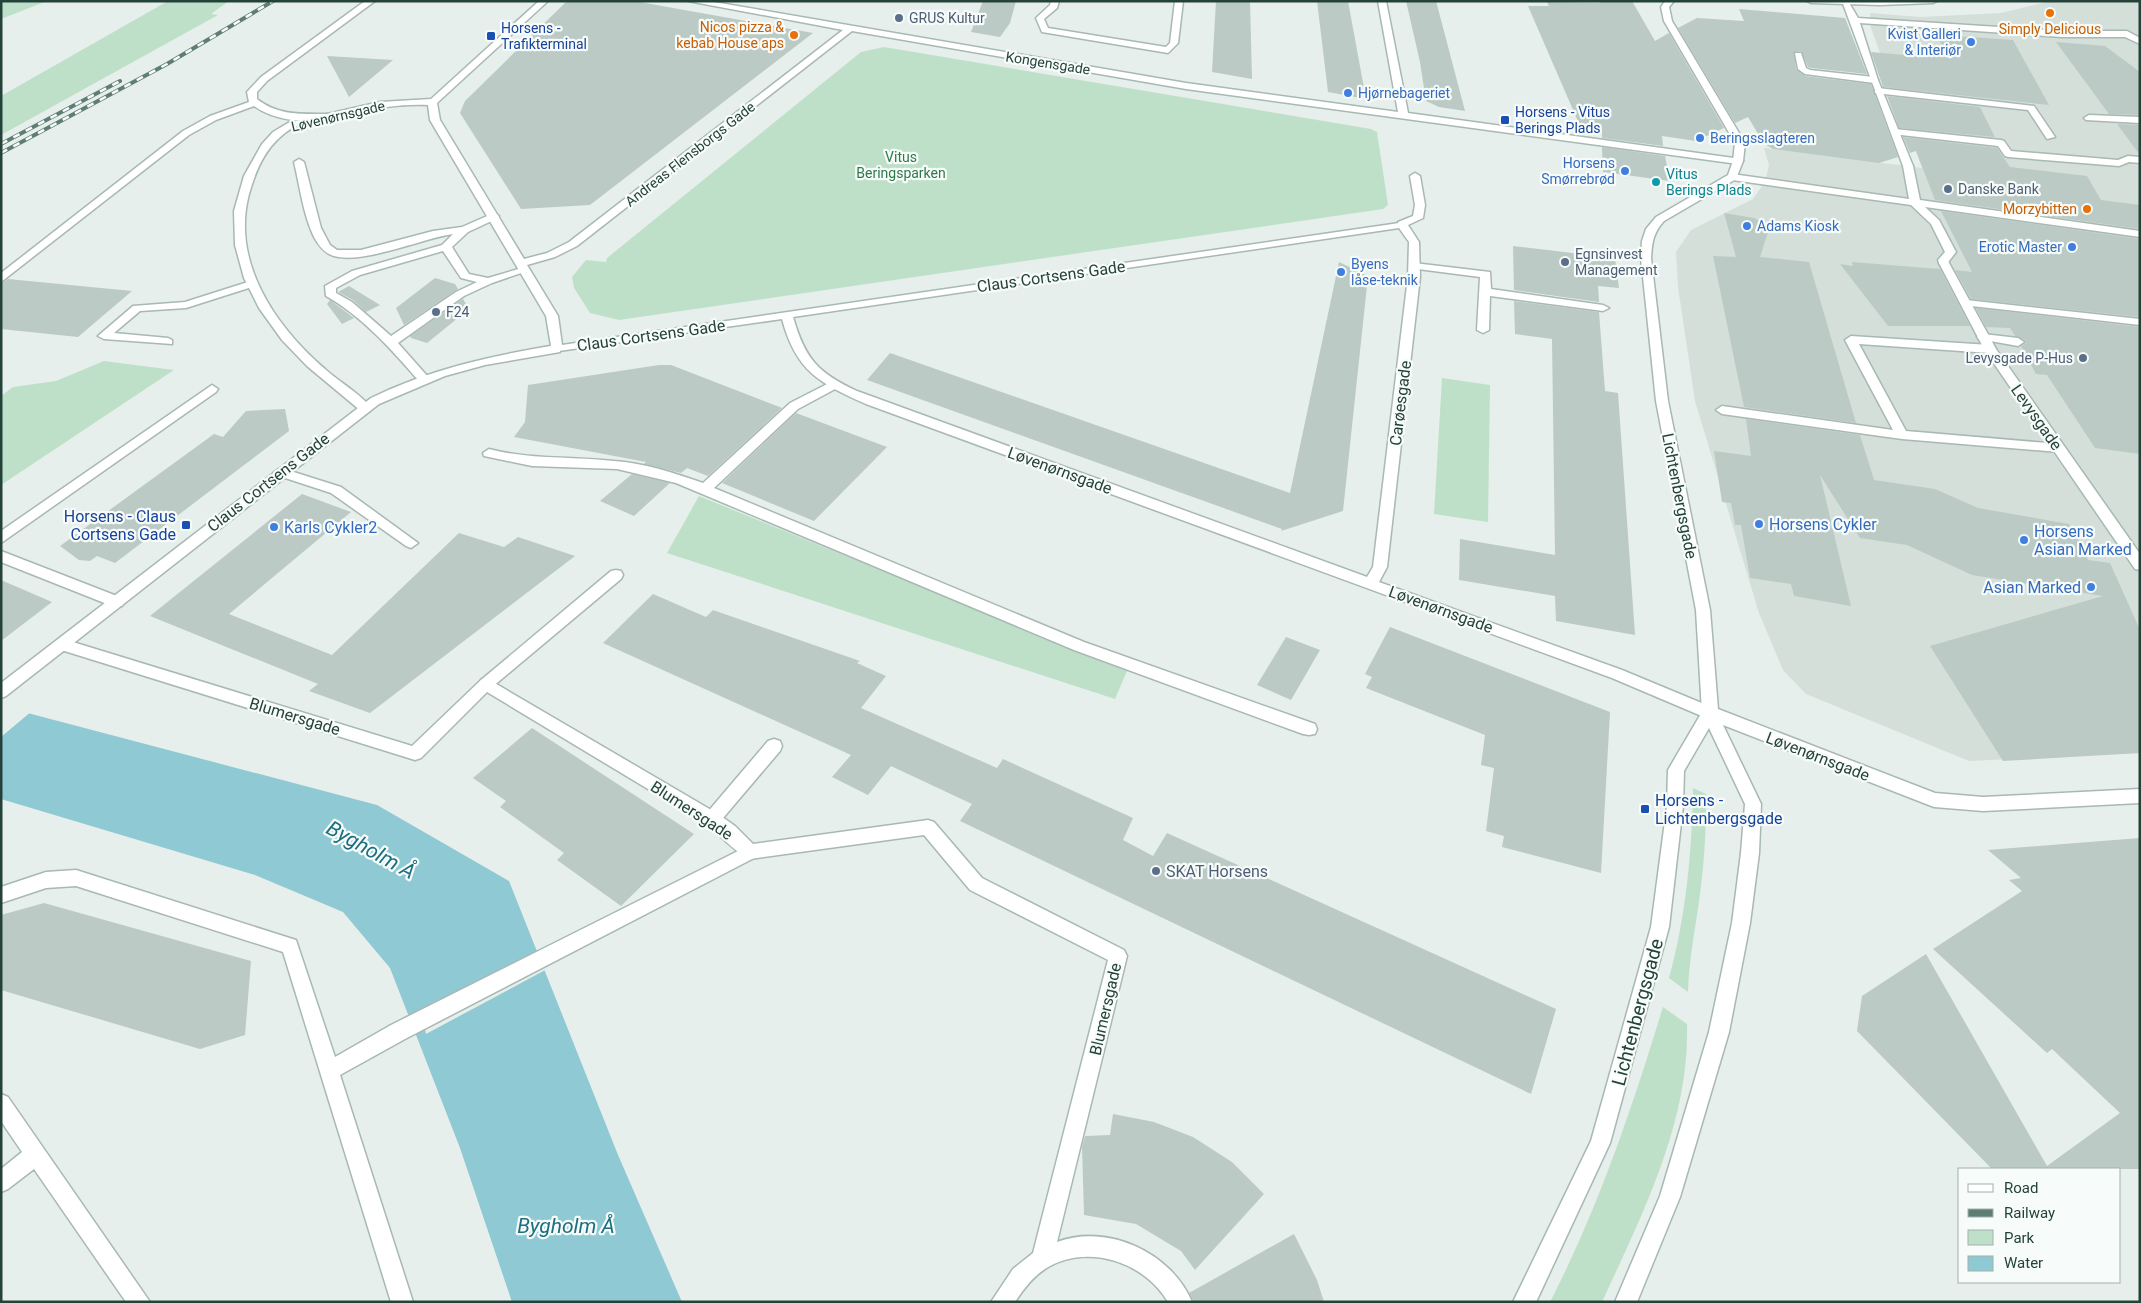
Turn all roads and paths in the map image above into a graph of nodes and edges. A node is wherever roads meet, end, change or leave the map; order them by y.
1 (371, 1) edge
2 (544, 1) edge
3 (692, 1) edge
4 (1055, 1) edge
5 (1179, 1) edge
6 (1382, 1) edge
7 (1670, 1) edge
8 (1811, 1) edge
9 (1932, 1) edge
10 (1845, 3) junction
11 (1855, 20) junction
12 (849, 29) junction
13 (2140, 42) edge
14 (1798, 55) dead end
15 (1874, 80) junction
16 (1878, 91) junction
17 (433, 102) junction
18 (255, 103) junction
19 (329, 117) junction
20 (1404, 117) junction
21 (2089, 118) dead end
22 (2140, 120) edge
23 (1894, 132) junction
24 (2050, 137) dead end
25 (1738, 160) junction
26 (2140, 160) edge
27 (300, 162) dead end
28 (1415, 176) dead end
29 (1732, 177) junction
30 (1915, 203) junction
31 (494, 216) junction
32 (1402, 224) junction
33 (464, 230) junction
34 (2140, 234) edge
35 (446, 247) junction
36 (1414, 266) junction
37 (524, 267) junction
38 (1, 279) edge
39 (488, 281) junction
40 (250, 284) junction
41 (1485, 292) junction
42 (1966, 303) junction
43 (1603, 308) dead end
44 (788, 315) junction
45 (2140, 322) edge
46 (1483, 330) dead end
47 (1983, 337) junction
48 (168, 342) dead end
49 (391, 342) junction
50 (2018, 342) dead end
51 (556, 349) junction
52 (1990, 349) junction
53 (424, 378) junction
54 (833, 385) junction
55 (212, 389) dead end
56 (364, 408) junction
57 (1722, 410) dead end
58 (1902, 435) junction
59 (2059, 448) junction
60 (489, 454) dead end
61 (282, 472) junction
62 (705, 489) junction
63 (1, 538) edge
64 (411, 543) dead end
65 (1, 556) edge
66 (2140, 565) edge
67 (616, 575) dead end
68 (1370, 584) junction
69 (117, 602) junction
70 (63, 644) junction
71 (486, 684) junction
72 (1, 692) edge
73 (1710, 713) junction
74 (1309, 729) dead end
75 (774, 746) dead end
76 (2140, 796) edge
77 (712, 819) junction
78 (750, 852) junction
79 (1, 895) edge
80 (330, 1070) junction
81 (1, 1104) edge
82 (36, 1154) junction
83 (1, 1182) edge
84 (1042, 1258) junction
85 (140, 1302) edge
86 (402, 1302) edge
87 (1002, 1302) edge
88 (1181, 1302) edge
89 (1524, 1302) edge
90 (1626, 1302) edge

1 - 18 street
2 - 17 street
3 - 12 street, Kongensgade
4 - 5 street
6 - 20 street
7 - 25 street
8 - 10 street
9 - 10 street
10 - 11 street
11 - 13 street
11 - 15 street
12 - 20 street, Kongensgade
12 - 37 street, Andreas Flensborgs Gade
14 - 15 street
15 - 16 street
16 - 23 street
16 - 24 street
17 - 19 street, Løvenørnsgade
17 - 31 street
18 - 19 street
18 - 38 street
19 - 40 street, Løvenørnsgade
20 - 25 street
21 - 22 street
23 - 26 street
23 - 30 street
25 - 29 street
27 - 33 street
28 - 32 street
29 - 30 street
29 - 73 street, Lichtenbergsgade
30 - 34 street
30 - 42 street, Levysgade
31 - 33 street
31 - 37 street
32 - 36 street, Carøesgade
32 - 44 street, Claus Cortsens Gade
33 - 35 street
35 - 39 street
35 - 49 street
36 - 41 street
36 - 68 street, Carøesgade
37 - 39 street, Andreas Flensborgs Gade
37 - 51 street
39 - 49 street, Andreas Flensborgs Gade
40 - 48 street
40 - 56 street, Løvenørnsgade
41 - 43 street
41 - 46 street
42 - 45 street
42 - 47 street, Levysgade
44 - 51 street, Claus Cortsens Gade
44 - 54 street, Løvenørnsgade
47 - 50 street
47 - 52 street, Levysgade
49 - 53 street
51 - 53 street, Claus Cortsens Gade
52 - 58 street
52 - 59 street, Levysgade
53 - 56 street, Claus Cortsens Gade
54 - 62 street
54 - 68 street, Løvenørnsgade
55 - 63 street
56 - 61 street, Claus Cortsens Gade
57 - 58 street
58 - 59 street
59 - 66 street, Levysgade
60 - 62 street
61 - 64 street
61 - 69 street, Claus Cortsens Gade
62 - 74 street
65 - 69 street
67 - 71 street
68 - 73 street, Løvenørnsgade
69 - 70 street, Claus Cortsens Gade
70 - 71 street, Blumersgade
70 - 72 street, Claus Cortsens Gade
71 - 77 street, Blumersgade
73 - 76 street, Løvenørnsgade
73 - 89 street, Lichtenbergsgade
73 - 90 street, Lichtenbergsgade
75 - 77 street
77 - 78 street, Blumersgade
78 - 80 street
78 - 84 street, Blumersgade
79 - 80 street
80 - 86 street
81 - 82 street
82 - 83 street
82 - 85 street
84 - 87 street
84 - 88 street

